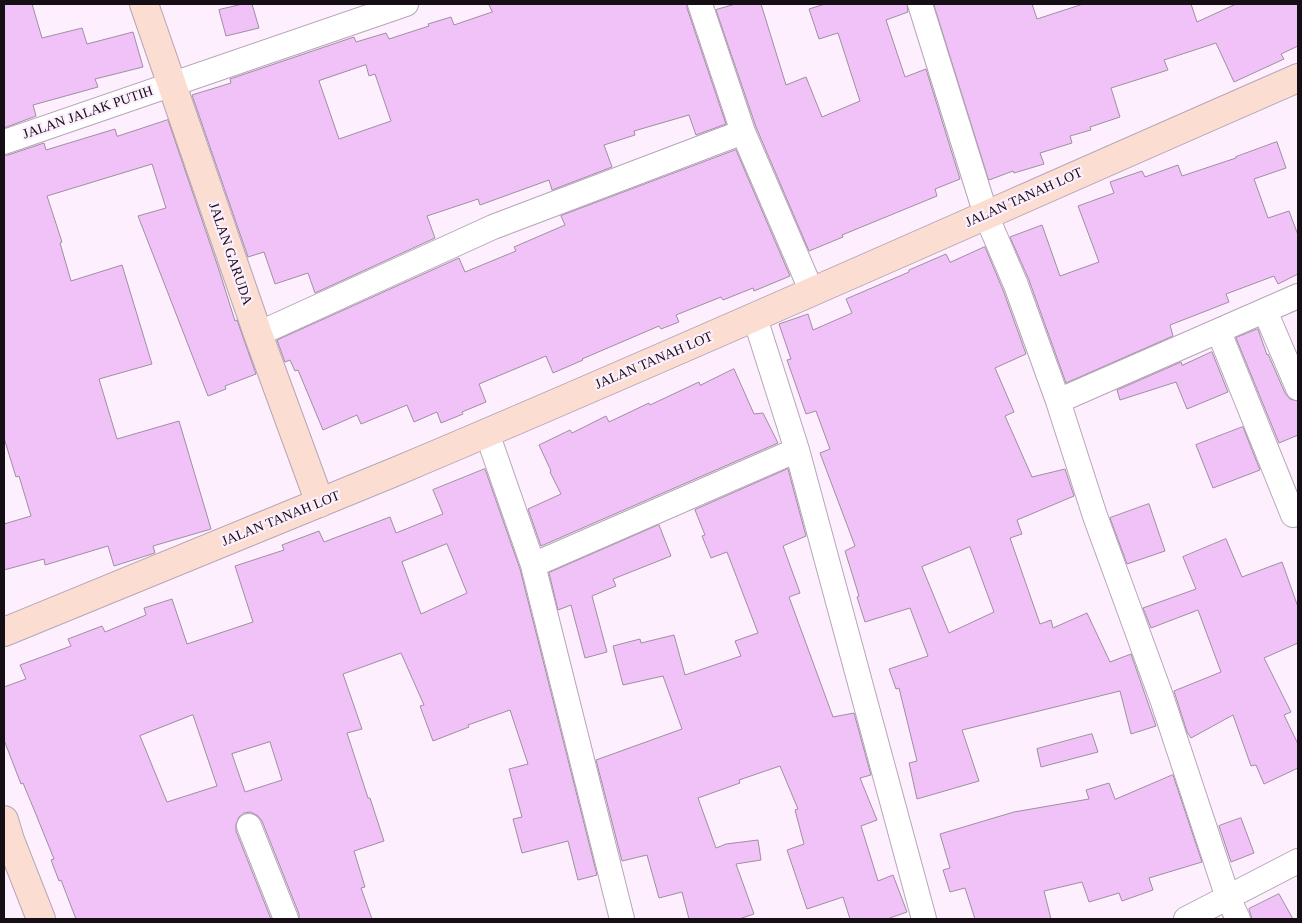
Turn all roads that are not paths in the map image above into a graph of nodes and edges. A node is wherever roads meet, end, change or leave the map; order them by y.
1 (144, 4) edge
2 (406, 4) edge
3 (700, 4) edge
4 (920, 4) edge
5 (1298, 78) edge
6 (172, 84) junction
7 (744, 132) junction
8 (4, 142) edge
9 (986, 214) junction
10 (812, 292) junction
11 (1298, 296) edge
12 (1265, 311) junction
13 (755, 318) junction
14 (1219, 332) junction
15 (258, 334) junction
16 (1298, 388) edge
17 (1058, 401) junction
18 (487, 433) junction
19 (798, 450) junction
20 (320, 503) junction
21 (1293, 515) dead end
22 (533, 565) junction
23 (4, 632) edge
24 (250, 826) dead end
25 (6, 834) edge
26 (1298, 861) edge
27 (1228, 898) junction
28 (41, 919) edge
29 (286, 919) edge
30 (622, 919) edge
31 (924, 919) edge
32 (1186, 919) edge
33 (1238, 919) edge

1 - 6 main road, JALAN GARUDA
2 - 6 street, JALAN JALAK PUTIH
3 - 7 street
4 - 9 street
5 - 9 main road, JALAN TANAH LOT
6 - 8 street, JALAN JALAK PUTIH
6 - 15 main road, JALAN GARUDA
7 - 10 street
7 - 15 street
9 - 10 main road, JALAN TANAH LOT
9 - 17 street
10 - 13 main road, JALAN TANAH LOT
11 - 12 street
12 - 14 street
12 - 16 street
13 - 18 main road, JALAN TANAH LOT
13 - 19 street
14 - 17 street
14 - 21 street
15 - 20 main road, JALAN GARUDA
17 - 27 street
18 - 20 main road, JALAN TANAH LOT
18 - 22 street
19 - 22 street
19 - 31 street
20 - 23 main road, JALAN TANAH LOT
22 - 30 street
24 - 29 street
25 - 28 main road
26 - 27 street
27 - 32 street
27 - 33 street

